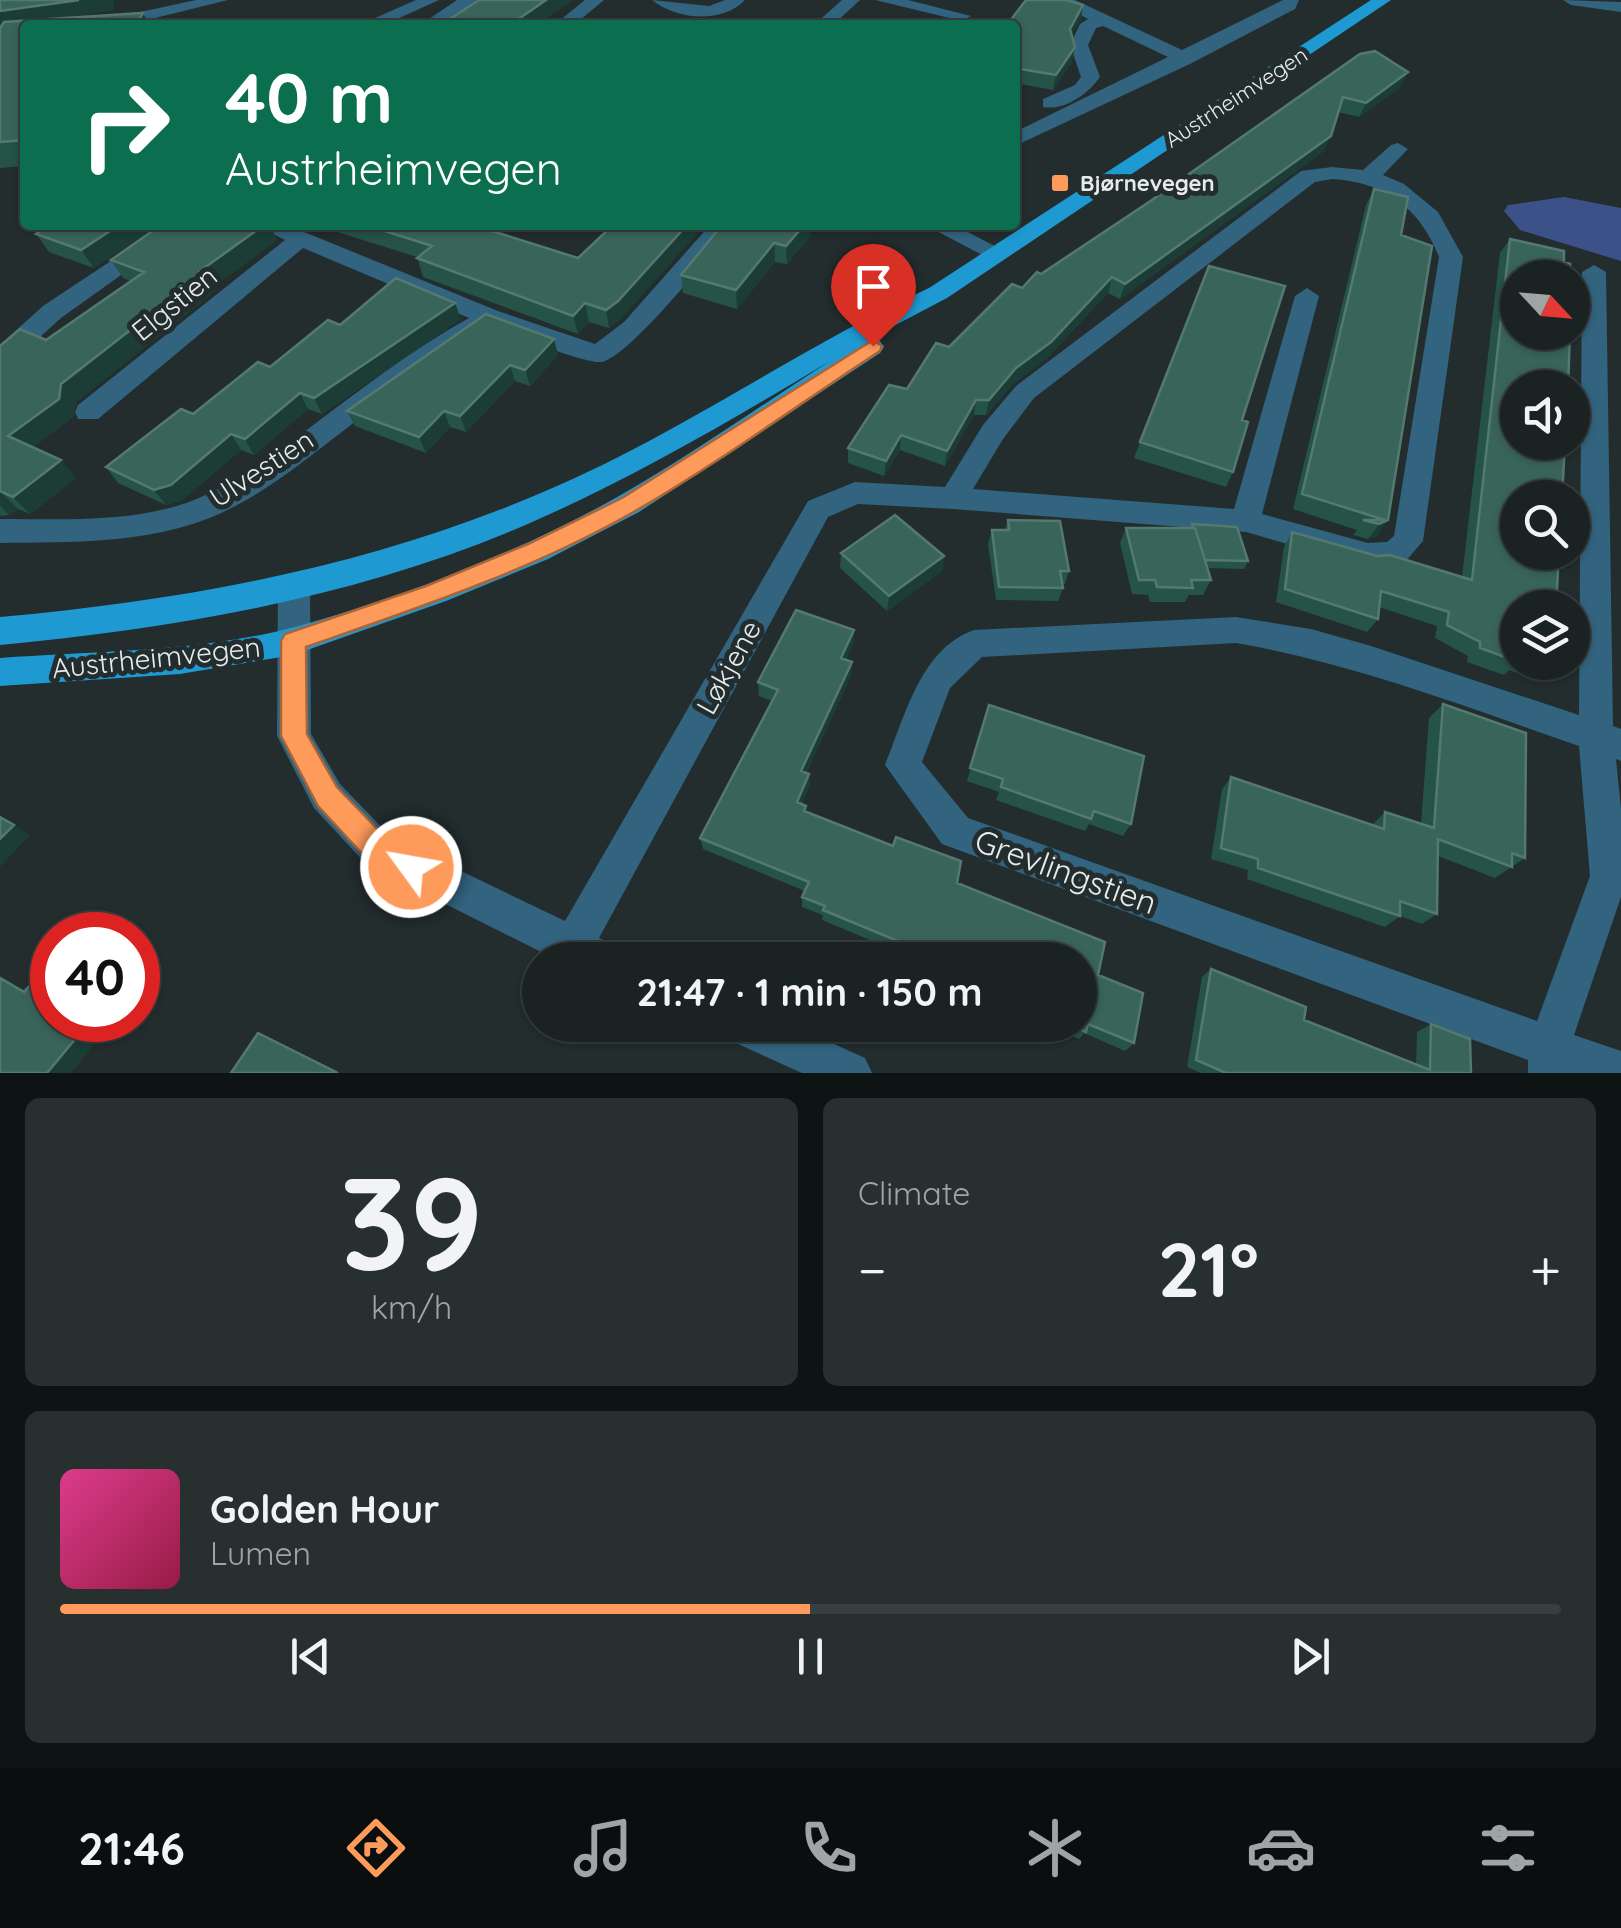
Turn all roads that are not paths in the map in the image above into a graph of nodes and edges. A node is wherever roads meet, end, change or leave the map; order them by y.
1 (220, 0) edge
2 (431, 0) edge
3 (469, 0) edge
4 (596, 0) edge
5 (660, 0) edge
6 (737, 0) edge
7 (852, 0) edge
8 (883, 0) edge
9 (1061, 0) edge
10 (1292, 0) edge
11 (1384, 0) edge
12 (1570, 0) edge
13 (202, 2) edge
14 (1621, 7) edge
15 (962, 16) dead end
16 (125, 20) edge
17 (381, 20) edge
18 (437, 20) edge
19 (570, 20) edge
20 (829, 20) edge
21 (1108, 20) junction
22 (1186, 59) junction
23 (1020, 117) edge
24 (1020, 138) edge
25 (1398, 148) dead end
26 (1370, 175) junction
27 (173, 230) edge
28 (277, 230) edge
29 (718, 230) edge
30 (947, 230) edge
31 (298, 241) junction
32 (998, 254) junction
33 (1594, 272) dead end
34 (938, 293) junction
35 (1307, 296) dead end
36 (489, 316) junction
37 (0, 359) edge
38 (88, 412) dead end
39 (953, 498) junction
40 (1246, 521) junction
41 (0, 531) edge
42 (294, 587) junction
43 (0, 632) edge
44 (294, 641) junction
45 (0, 672) edge
46 (1608, 741) edge
47 (562, 942) edge
48 (592, 942) edge
49 (782, 1042) edge
50 (1550, 1059) edge
51 (850, 1073) edge
52 (1621, 1073) edge

1 - 13 street
2 - 17 street
3 - 18 street
4 - 19 street
5 - 6 street
7 - 20 street
8 - 15 street
9 - 21 street
10 - 22 street
11 - 32 main road, Austrheimvegen
12 - 14 street
13 - 16 street
21 - 22 street
21 - 23 street
22 - 24 street
25 - 26 street
26 - 39 street, Løkjene
26 - 40 street, Løkjene
27 - 37 street
28 - 31 street
29 - 36 street
30 - 32 street
31 - 36 street
31 - 38 street, Elgstien
32 - 34 main road, Austrheimvegen
33 - 46 street
34 - 42 main road, Austrheimvegen
34 - 44 main road, Austrheimvegen
35 - 40 street
36 - 41 street, Ulvestien
39 - 40 street, Løkjene
39 - 48 street, Løkjene
42 - 43 main road, Austrheimvegen
42 - 44 street
44 - 45 main road, Austrheimvegen
44 - 47 street
46 - 50 street
46 - 50 street, Grevlingstien
49 - 51 street
50 - 52 street, Grevlingstien

